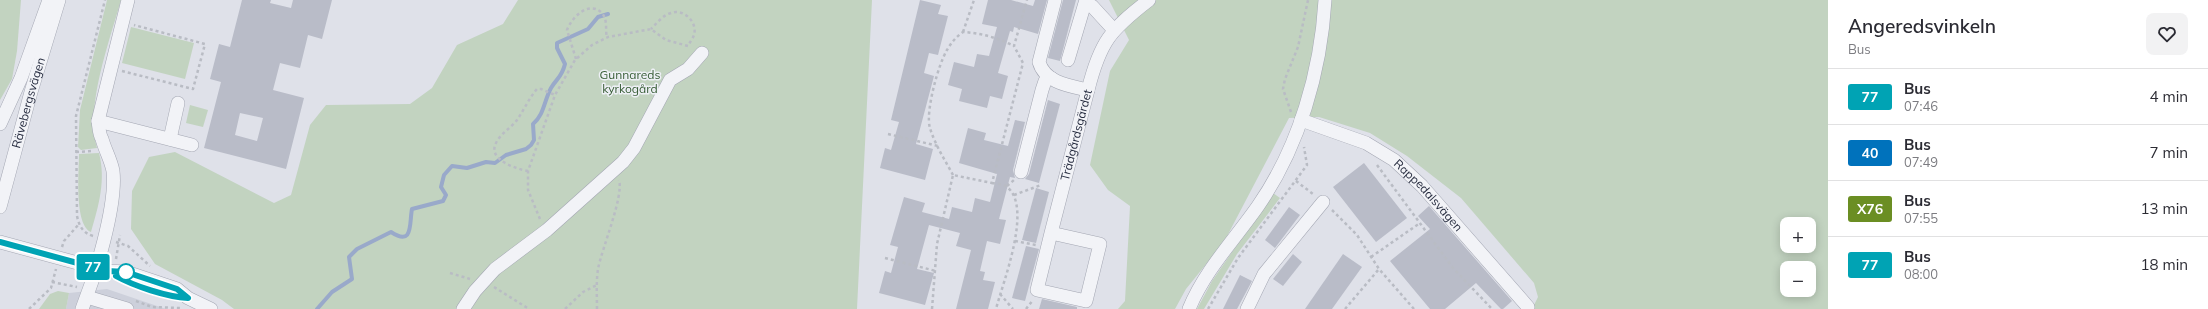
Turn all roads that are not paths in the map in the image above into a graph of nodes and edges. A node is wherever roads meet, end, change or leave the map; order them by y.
1 (49, 0) edge
2 (59, 0) edge
3 (128, 0) edge
4 (1055, 0) edge
5 (1149, 0) edge
6 (1325, 0) edge
7 (1114, 30) junction
8 (702, 54) dead end
9 (1068, 60) dead end
10 (1051, 78) junction
11 (1088, 90) junction
12 (178, 103) dead end
13 (1296, 117) junction
14 (98, 121) junction
15 (0, 124) edge
16 (170, 139) junction
17 (192, 145) dead end
18 (1021, 172) dead end
19 (1322, 202) road end
20 (0, 207) edge
21 (1051, 233) junction
22 (0, 242) edge
23 (101, 269) junction
24 (87, 297) junction
25 (187, 304) edge
26 (1528, 307) dead end
27 (124, 308) edge
28 (82, 309) edge
29 (211, 309) edge
30 (463, 309) edge
31 (1189, 309) edge
32 (1247, 309) edge

1 - 15 street, Rävebergsvägen
2 - 20 street, Rävebergsvägen
3 - 14 street
4 - 10 street
5 - 7 street, Trädgårdsgärdet
6 - 13 street
7 - 9 street
7 - 11 street, Trädgårdsgärdet
8 - 30 street
10 - 11 street
10 - 18 street
11 - 21 street, Trädgårdsgärdet
12 - 16 street
13 - 26 street, Rappedalsvägen
13 - 31 street
14 - 16 street
14 - 23 street
16 - 17 street
19 - 32 street
21 - 21 street, Trädgårdsgärdet
22 - 23 street
23 - 24 street
23 - 25 street
24 - 27 street
24 - 28 street
25 - 29 street

